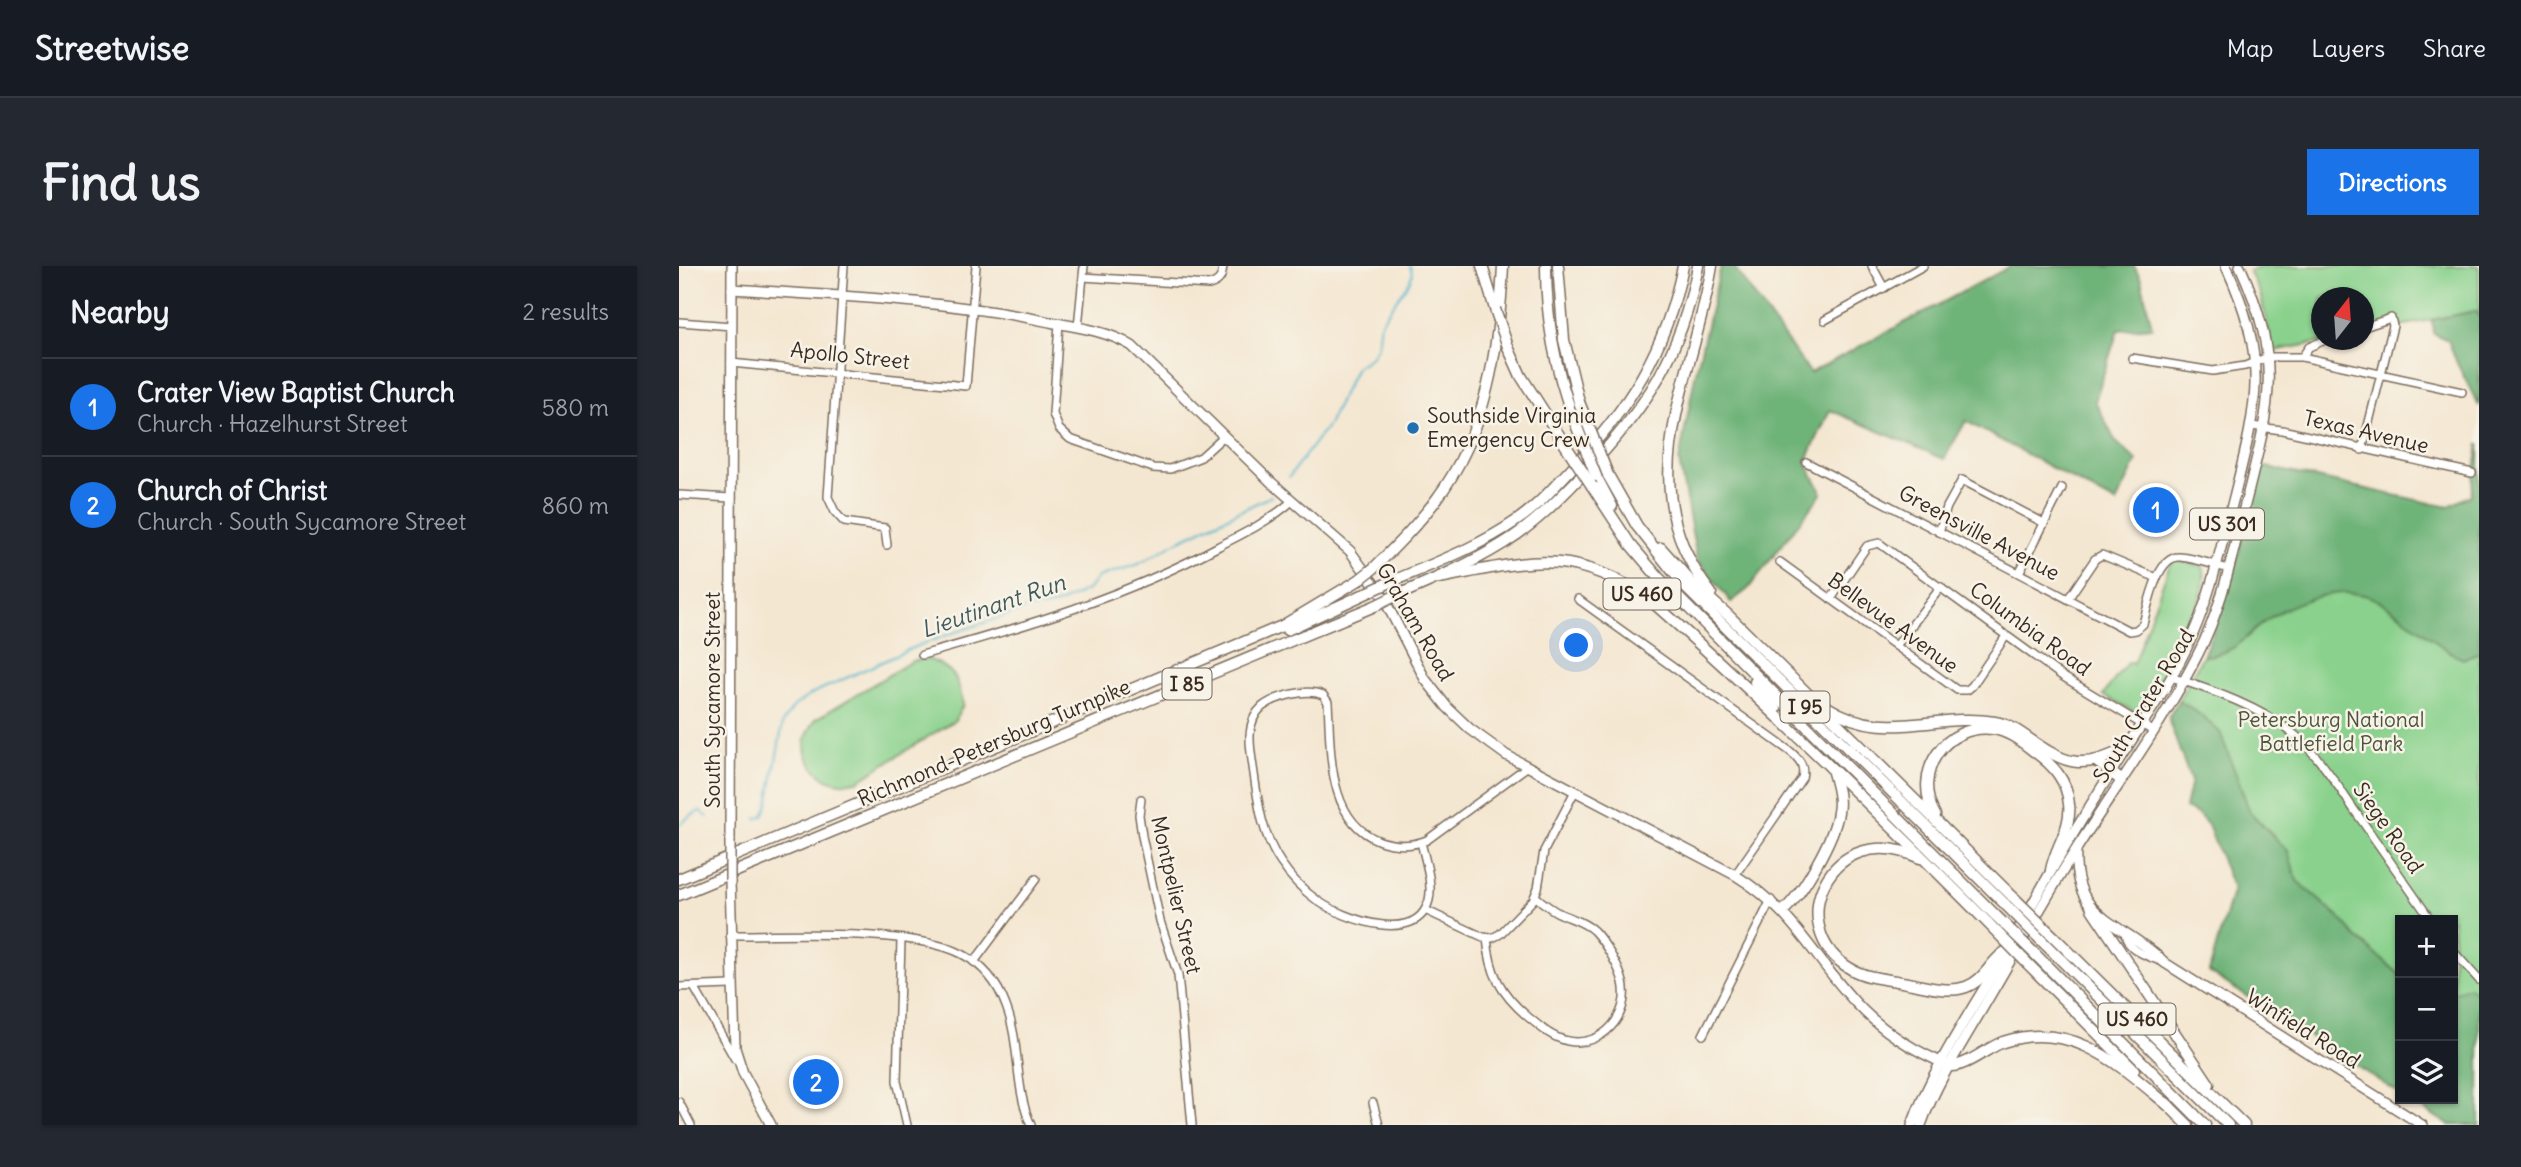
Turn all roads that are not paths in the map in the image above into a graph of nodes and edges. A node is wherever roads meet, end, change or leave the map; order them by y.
1 (731, 266) edge
2 (844, 266) edge
3 (976, 266) edge
4 (1084, 266) edge
5 (1223, 266) edge
6 (1482, 266) edge
7 (1502, 266) edge
8 (1546, 266) edge
9 (1560, 266) edge
10 (1683, 266) edge
11 (1698, 266) edge
12 (1712, 266) edge
13 (1872, 266) edge
14 (1923, 266) edge
15 (2226, 266) edge
16 (2240, 266) edge
17 (1083, 277) junction
18 (1884, 288) junction
19 (732, 289) junction
20 (842, 297) junction
21 (973, 310) junction
22 (1825, 320) dead end
23 (679, 322) edge
24 (1059, 323) junction
25 (2374, 324) edge
26 (732, 327) junction
27 (1078, 327) junction
28 (2311, 346) edge
29 (2268, 356) junction
30 (2302, 357) junction
31 (2132, 358) dead end
32 (731, 363) junction
33 (2256, 363) junction
34 (836, 372) junction
35 (2380, 375) junction
36 (2462, 392) dead end
37 (2251, 426) junction
38 (2264, 427) junction
39 (1224, 436) junction
40 (2362, 450) junction
41 (1806, 462) dead end
42 (2472, 473) dead end
43 (1594, 481) junction
44 (2061, 488) dead end
45 (679, 495) edge
46 (1619, 496) junction
47 (731, 498) junction
48 (1292, 500) junction
49 (2044, 523) junction
50 (1939, 532) junction
51 (887, 545) dead end
52 (1780, 562) dead end
53 (2216, 565) junction
54 (2229, 569) junction
55 (2019, 573) junction
56 (1439, 578) junction
57 (2157, 578) junction
58 (1941, 587) junction
59 (1578, 599) dead end
60 (1831, 599) junction
61 (2068, 599) junction
62 (1728, 615) junction
63 (1711, 632) junction
64 (2006, 636) junction
65 (1252, 639) junction
66 (1896, 646) junction
67 (922, 655) dead end
68 (2171, 677) junction
69 (2184, 681) junction
70 (1812, 698) junction
71 (2142, 724) junction
72 (2153, 731) junction
73 (1798, 737) junction
74 (2127, 748) junction
75 (2096, 761) junction
76 (1528, 766) junction
77 (1832, 769) junction
78 (2111, 773) junction
79 (2121, 780) junction
80 (1574, 791) junction
81 (1141, 799) dead end
82 (1943, 827) junction
83 (1421, 842) junction
84 (2076, 849) junction
85 (1926, 861) junction
86 (2051, 870) junction
87 (1735, 875) junction
88 (679, 878) edge
89 (1036, 879) dead end
90 (679, 895) edge
91 (1535, 896) junction
92 (1771, 900) junction
93 (2009, 901) junction
94 (1425, 909) junction
95 (2092, 909) junction
96 (1783, 911) junction
97 (2428, 915) edge
98 (1992, 920) junction
99 (730, 935) junction
100 (1487, 938) junction
101 (901, 940) junction
102 (2049, 940) junction
103 (2005, 953) junction
104 (2458, 957) edge
105 (2032, 960) junction
106 (974, 962) junction
107 (2479, 980) edge
108 (731, 985) junction
109 (679, 987) edge
110 (694, 987) junction
111 (1703, 1035) dead end
112 (1946, 1064) junction
113 (743, 1073) junction
114 (679, 1102) edge
115 (2221, 1102) junction
116 (1373, 1103) dead end
117 (2169, 1106) junction
118 (691, 1125) edge
119 (771, 1125) edge
120 (907, 1125) edge
121 (1031, 1125) edge
122 (1192, 1125) edge
123 (1379, 1125) edge
124 (1912, 1125) edge
125 (1921, 1125) edge
126 (2188, 1125) edge
127 (2205, 1125) edge
128 (2228, 1125) edge
129 (2244, 1125) edge
130 (2422, 1125) edge

1 - 19 main road, South Sycamore Street
2 - 20 street
3 - 21 street
4 - 17 street
5 - 17 street
6 - 43 highway, bridge
7 - 65 highway, Richmond-Petersburg Turnpike / I 85, bridge
8 - 43 highway, I 95, bridge
9 - 46 highway, I 95, bridge
10 - 65 highway, bridge
11 - 56 highway, Richmond-Petersburg Turnpike / I 85
12 - 62 highway
13 - 18 street
14 - 18 street
15 - 33 main road, South Crater Road / US 301
16 - 29 main road, South Crater Road / US 301
17 - 27 street
18 - 22 street
19 - 20 main road, Graham Road
19 - 26 main road, South Sycamore Street
20 - 21 main road, Graham Road
20 - 34 street
21 - 24 main road, Graham Road
21 - 34 street, Apollo Street
23 - 26 street
24 - 27 main road, Graham Road
24 - 39 street
25 - 35 street
26 - 32 main road, South Sycamore Street
27 - 39 main road, Graham Road
28 - 30 street
29 - 30 street
29 - 33 street
29 - 38 main road, South Crater Road / US 301
30 - 35 street
31 - 33 street
32 - 34 street, Apollo Street
32 - 47 main road, South Sycamore Street
33 - 37 main road, South Crater Road / US 301
34 - 51 street
35 - 36 street
35 - 40 street
37 - 38 street, Texas Avenue
37 - 53 main road, South Crater Road / US 301
38 - 40 street, Texas Avenue
38 - 54 main road, South Crater Road / US 301
39 - 48 main road, Graham Road
40 - 42 street, Texas Avenue
41 - 50 street, Greensville Avenue
43 - 63 highway, I 95
44 - 49 street
45 - 47 street
46 - 62 highway, US 460
46 - 93 highway, I 95
47 - 99 main road, South Sycamore Street, bridge
48 - 67 street
48 - 76 main road, Graham Road
49 - 50 street
49 - 55 street
50 - 55 street, Greensville Avenue
52 - 60 street, Bellevue Avenue
53 - 54 street
53 - 57 street
53 - 68 main road, South Crater Road / US 301
54 - 69 main road, South Crater Road / US 301
55 - 61 street, Greensville Avenue
56 - 73 highway, US 460
56 - 90 highway, Richmond-Petersburg Turnpike / I 85, bridge
57 - 61 street
57 - 61 street, Greensville Avenue
58 - 60 street, Columbia Road
58 - 64 street, Columbia Road
58 - 66 street
59 - 87 street
60 - 66 street, Bellevue Avenue
62 - 70 highway, US 460
63 - 73 highway
63 - 98 highway, I 95
64 - 66 street, Bellevue Avenue
64 - 71 street, Columbia Road
65 - 88 highway, Richmond-Petersburg Turnpike / I 85
68 - 69 street, Siege Road
68 - 71 main road, South Crater Road / US 301
69 - 72 main road, South Crater Road / US 301
69 - 97 street, Siege Road
70 - 75 highway
70 - 82 highway, US 460
71 - 72 street, Columbia Road
71 - 74 main road, South Crater Road / US 301
72 - 79 main road, South Crater Road / US 301
73 - 77 highway, US 460
74 - 75 highway
74 - 78 main road, South Crater Road / US 301
75 - 78 highway
76 - 80 main road, Graham Road
76 - 83 street
77 - 85 highway, US 460
77 - 96 highway
78 - 79 highway
78 - 86 main road, South Crater Road / US 301
79 - 84 main road, South Crater Road / US 301
80 - 87 main road, Graham Road
80 - 91 street
81 - 122 street, Montpelier Street
82 - 86 highway
82 - 93 highway, US 460
83 - 94 street
83 - 94 street
84 - 95 main road
84 - 112 main road, South Crater Road / US 301
85 - 98 highway, US 460
85 - 103 highway
86 - 103 main road, South Crater Road / US 301
87 - 92 main road, Graham Road
89 - 106 street
91 - 100 street
91 - 100 street
92 - 96 main road, Graham Road
92 - 111 street
93 - 102 highway, I 95, bridge
94 - 100 street
95 - 115 highway
95 - 130 main road, Winfield Road
96 - 112 main road, Graham Road
98 - 105 highway, US 460, bridge
99 - 101 street
99 - 108 main road, South Sycamore Street
101 - 106 street
101 - 120 street
102 - 115 highway, US 460
102 - 128 highway, I 95
103 - 112 main road, South Crater Road / US 301
104 - 107 street
105 - 117 highway, US 460
105 - 127 highway
106 - 121 street
108 - 110 street
108 - 113 main road, South Sycamore Street
109 - 110 street
110 - 113 street
112 - 117 highway
112 - 124 main road, South Crater Road / US 301
112 - 125 main road, South Crater Road / US 301
113 - 119 main road, South Sycamore Street
114 - 118 street
115 - 129 highway, US 460
116 - 123 street
117 - 126 highway, US 460

